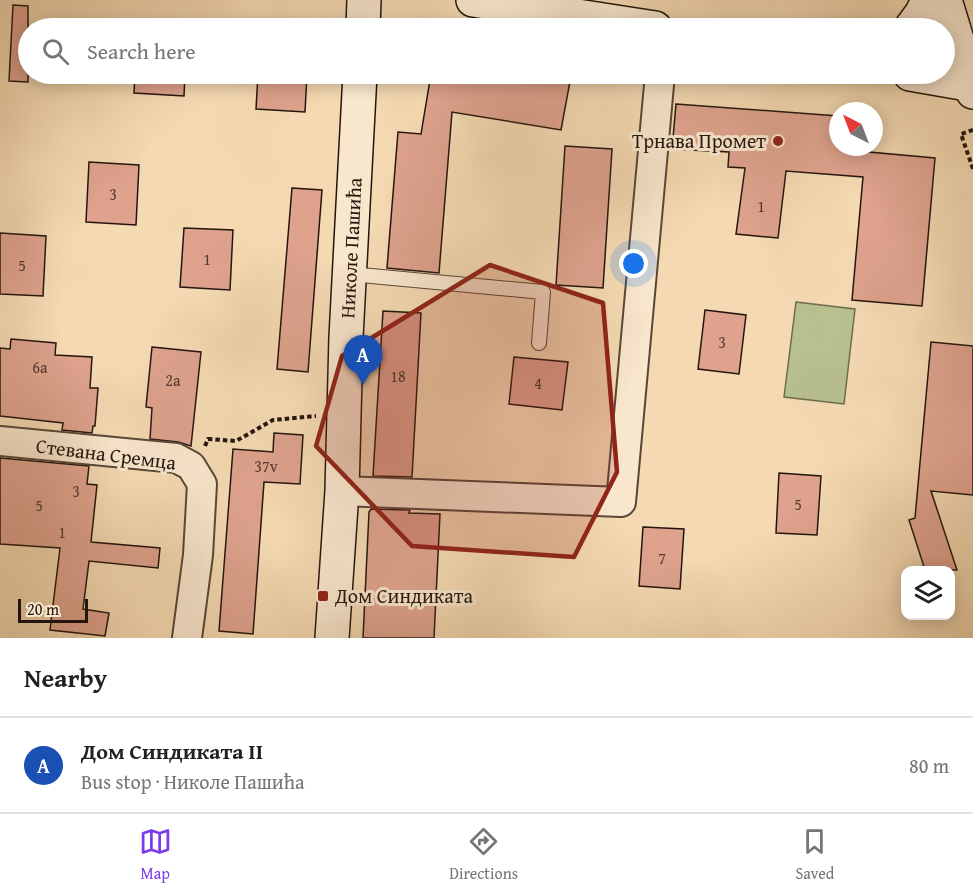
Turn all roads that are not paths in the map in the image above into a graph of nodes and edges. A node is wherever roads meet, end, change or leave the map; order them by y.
1 (364, 0) edge
2 (473, 0) edge
3 (928, 0) edge
4 (945, 0) edge
5 (363, 18) edge
6 (590, 18) edge
7 (918, 18) edge
8 (951, 18) edge
9 (955, 32) edge
10 (955, 83) edge
11 (360, 84) edge
12 (659, 84) edge
13 (972, 87) edge
14 (350, 274) junction
15 (539, 343) dead end
16 (0, 441) edge
17 (342, 490) junction
18 (187, 638) edge
19 (332, 638) edge

1 - 5 street
2 - 6 street
3 - 7 street
4 - 8 street
9 - 13 street
10 - 13 street
11 - 14 street, Николе Пашића
12 - 17 street
14 - 15 lane
14 - 17 street, Николе Пашића
16 - 18 street, Стевана Сремца
17 - 19 street, Николе Пашића

